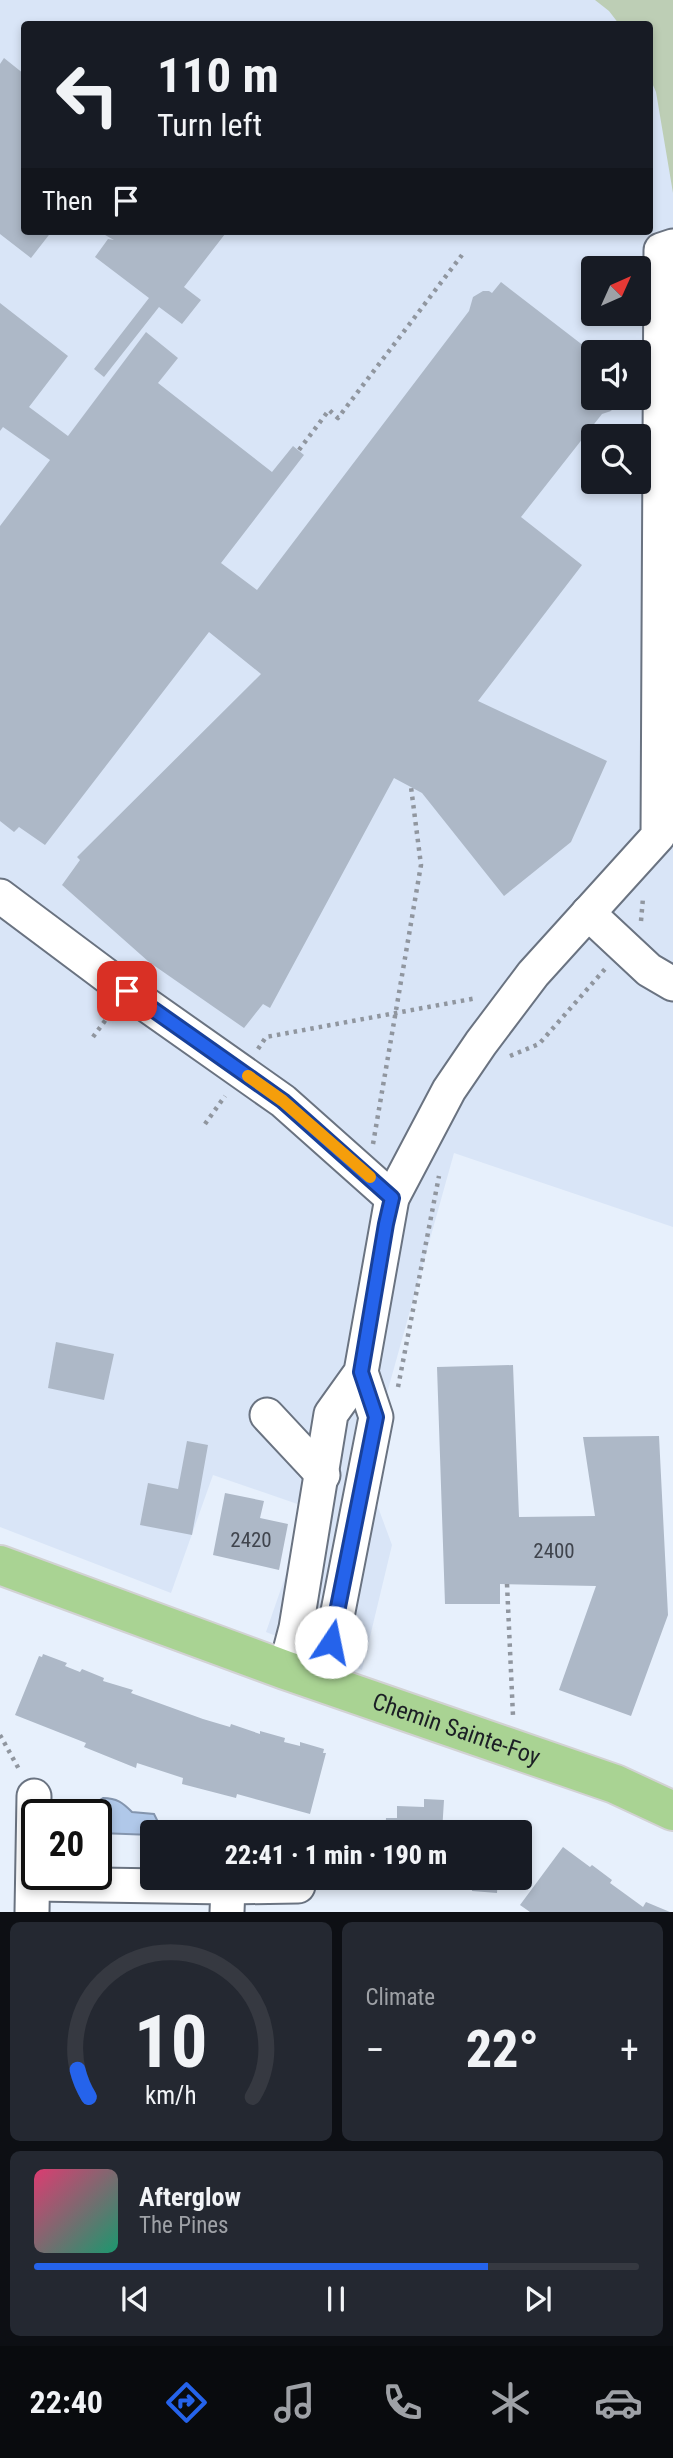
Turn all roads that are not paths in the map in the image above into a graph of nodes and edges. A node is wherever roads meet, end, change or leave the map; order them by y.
1 (673, 246) edge
2 (0, 895) edge
3 (588, 913) junction
4 (673, 984) edge
5 (392, 1198) junction
6 (361, 1372) junction
7 (267, 1415) dead end
8 (323, 1475) junction
9 (0, 1565) edge
10 (302, 1676) junction
11 (34, 1797) road end
12 (673, 1811) edge
13 (278, 1890) edge
14 (33, 1898) edge
15 (228, 1900) edge

1 - 3 street
2 - 5 street
3 - 4 street
3 - 5 street
5 - 6 street
6 - 8 street
6 - 10 street
7 - 8 street
8 - 10 street
9 - 10 main road, Chemin Sainte-Foy
10 - 12 main road, Chemin Sainte-Foy
11 - 14 street
13 - 15 street
14 - 15 street

